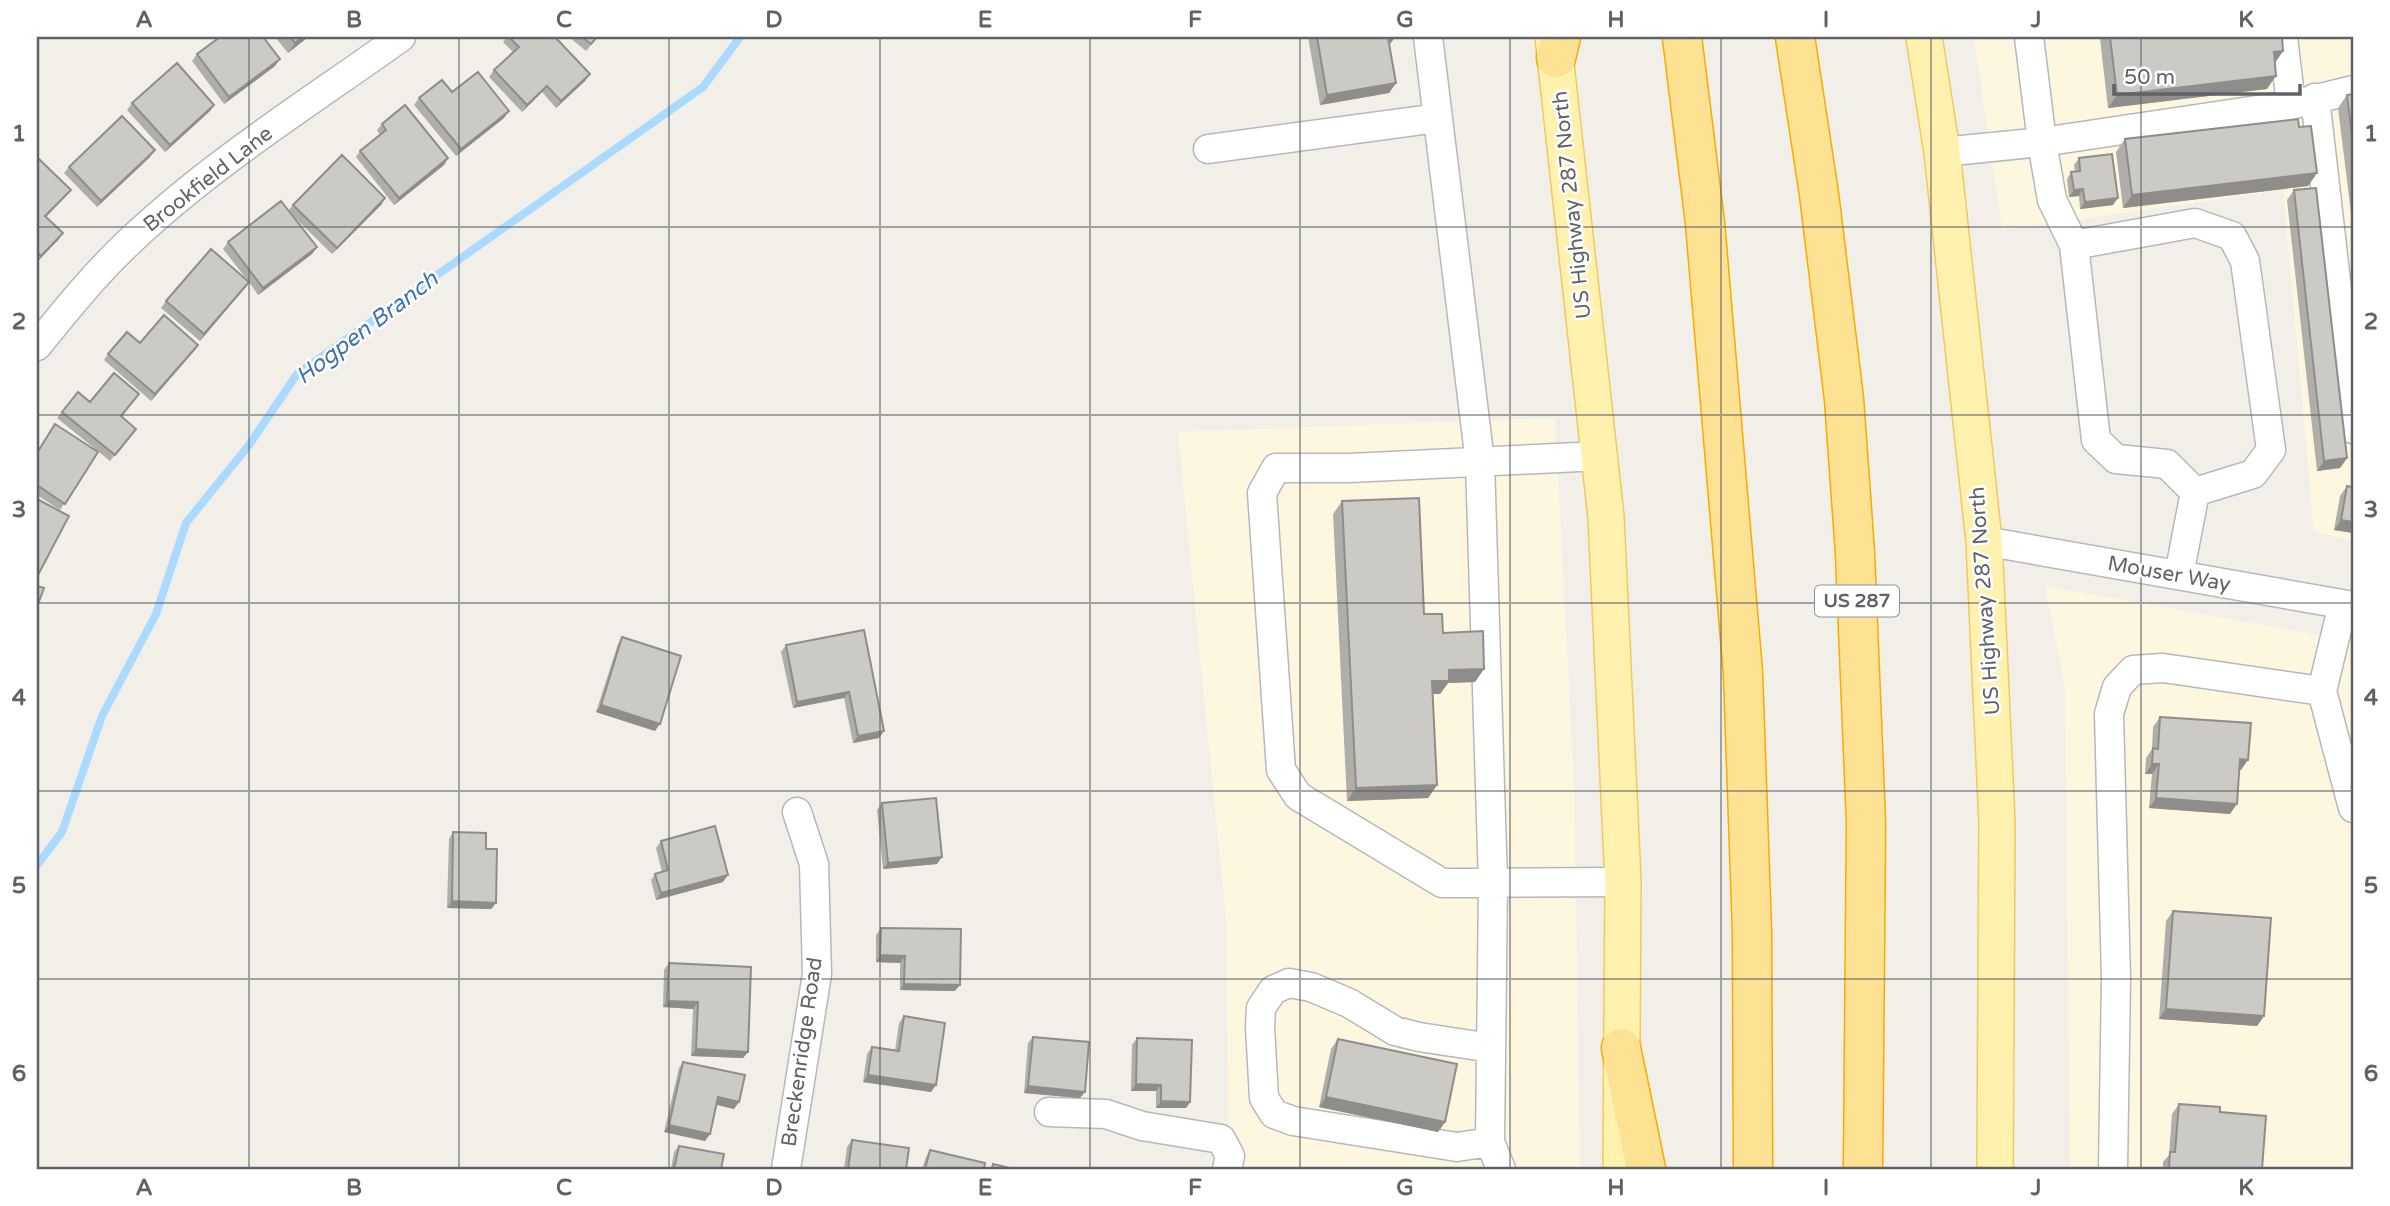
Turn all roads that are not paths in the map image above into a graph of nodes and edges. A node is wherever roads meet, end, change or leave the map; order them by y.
1 (401, 37) edge
2 (1428, 37) edge
3 (1682, 37) edge
4 (1795, 37) edge
5 (1924, 37) edge
6 (2029, 37) edge
7 (2283, 37) edge
8 (1557, 44) edge
9 (2353, 90) edge
10 (2303, 101) junction
11 (1438, 118) junction
12 (2042, 142) junction
13 (1208, 149) dead end
14 (1942, 152) junction
15 (2074, 245) junction
16 (37, 346) edge
17 (2353, 429) edge
18 (1599, 456) junction
19 (1480, 462) junction
20 (2195, 492) junction
21 (1984, 541) junction
22 (2179, 575) junction
23 (2348, 605) edge
24 (2322, 691) junction
25 (2353, 808) edge
26 (797, 811) dead end
27 (1623, 882) junction
28 (1493, 884) junction
29 (1491, 1048) junction
30 (1621, 1048) junction
31 (1049, 1112) dead end
32 (1490, 1142) junction
33 (786, 1169) edge
34 (1227, 1169) edge
35 (1501, 1169) edge
36 (1621, 1169) edge
37 (1646, 1169) edge
38 (1753, 1169) edge
39 (1863, 1169) edge
40 (1996, 1169) edge
41 (2113, 1169) edge

1 - 16 street, Brookfield Lane
2 - 11 street
3 - 38 highway
4 - 39 highway, US 287
5 - 14 main road, US Highway 287 North
6 - 12 street
7 - 10 street
8 - 18 main road, US Highway 287 North
9 - 10 street
10 - 12 street
10 - 17 street
11 - 13 street
11 - 19 street
12 - 14 street
12 - 15 street
14 - 21 main road, US Highway 287 North
15 - 20 street
15 - 20 street
18 - 19 street
18 - 27 main road, US Highway 287 North
19 - 28 street
19 - 28 street
20 - 22 street
21 - 22 street, Mouser Way
21 - 40 main road, US Highway 287 North
22 - 23 street, Mouser Way
23 - 24 street
24 - 25 street
24 - 41 street
26 - 33 street, Breckenridge Road
27 - 28 street
27 - 30 main road, US Highway 287 North
28 - 29 street
29 - 32 street
29 - 32 street
30 - 36 main road, US Highway 287 North
30 - 37 highway
31 - 34 street
32 - 35 street

